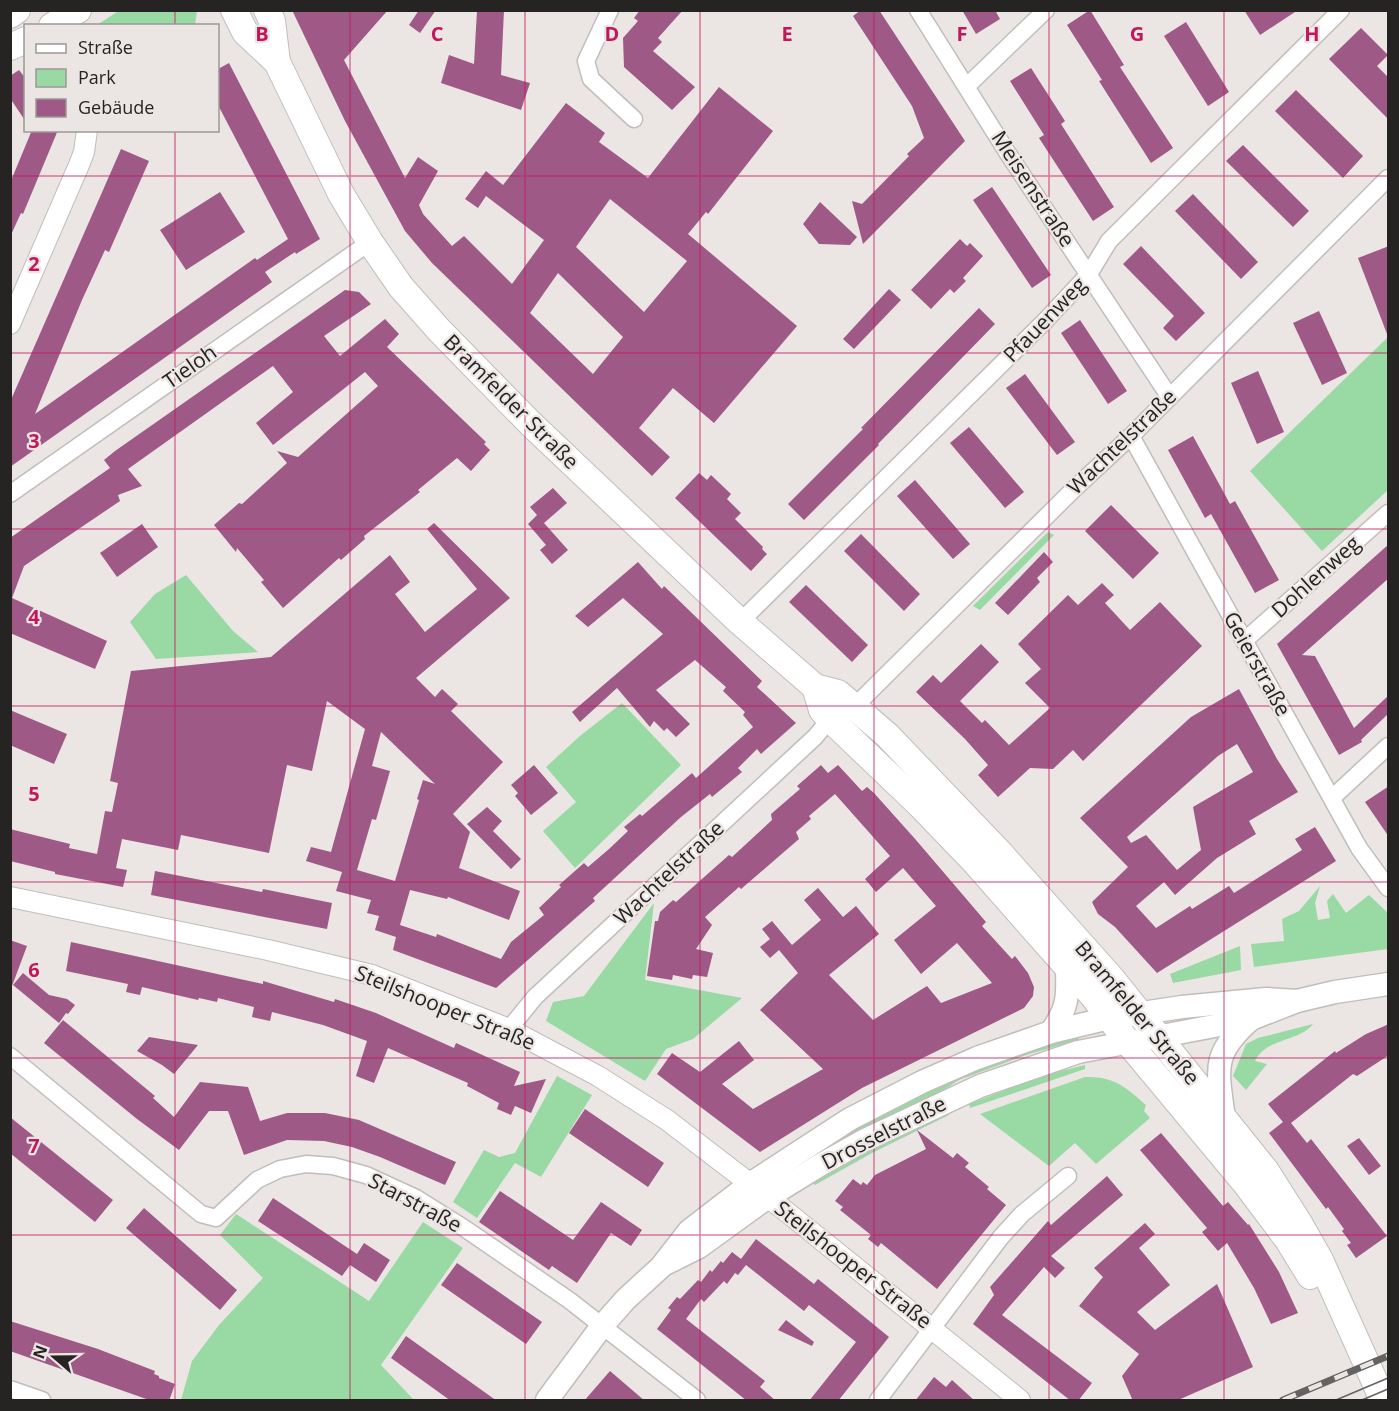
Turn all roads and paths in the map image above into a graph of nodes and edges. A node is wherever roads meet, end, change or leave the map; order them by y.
1 (16, 10) edge
2 (78, 10) edge
3 (234, 10) edge
4 (267, 10) edge
5 (610, 10) edge
6 (918, 10) edge
7 (1046, 10) edge
8 (1341, 10) edge
9 (10, 15) edge
10 (56, 24) edge
11 (24, 40) edge
12 (10, 47) edge
13 (277, 62) junction
14 (967, 86) junction
15 (634, 118) dead end
16 (86, 132) edge
17 (1389, 178) edge
18 (370, 242) junction
19 (1089, 274) junction
20 (10, 324) edge
21 (1169, 396) junction
22 (1131, 436) junction
23 (10, 494) edge
24 (1389, 513) edge
25 (740, 622) junction
26 (1244, 641) junction
27 (815, 687) junction
28 (855, 706) junction
29 (830, 719) junction
30 (1389, 746) edge
31 (1332, 798) junction
32 (1389, 888) edge
33 (10, 897) edge
34 (1066, 968) junction
35 (1389, 984) edge
36 (1296, 1001) junction
37 (1139, 1014) junction
38 (1109, 1018) junction
39 (1251, 1019) junction
40 (509, 1029) junction
41 (1051, 1032) junction
42 (1157, 1036) junction
43 (1127, 1041) junction
44 (10, 1056) edge
45 (1224, 1119) junction
46 (1068, 1176) dead end
47 (759, 1191) junction
48 (602, 1326) junction
49 (934, 1329) junction
50 (10, 1389) edge
51 (42, 1401) edge
52 (547, 1401) edge
53 (697, 1401) edge
54 (878, 1401) edge
55 (1020, 1401) edge
56 (1368, 1401) edge
57 (1383, 1401) edge

1 - 9 main road
2 - 10 main road
3 - 13 main road, Bramfelder Straße
4 - 13 main road, Bramfelder Straße
5 - 15 street
6 - 14 street, Meisenstraße
7 - 14 street
8 - 19 street, Pfauenweg
11 - 12 main road
13 - 18 main road, Bramfelder Straße
14 - 19 street, Meisenstraße
16 - 20 street
17 - 21 street, Wachtelstraße
18 - 23 street, Tieloh
18 - 25 main road, Bramfelder Straße
19 - 21 street, Meisenstraße
19 - 25 street, Pfauenweg
21 - 22 street, Wachtelstraße
22 - 26 street, Geierstraße
22 - 28 street, Wachtelstraße
24 - 26 street, Dohlenweg
25 - 27 main road, Bramfelder Straße
26 - 31 street, Geierstraße
27 - 28 main road, Bramfelder Straße
27 - 29 main road, Bramfelder Straße
28 - 37 main road, Bramfelder Straße
29 - 34 main road, Bramfelder Straße
29 - 40 street, Wachtelstraße
30 - 31 street
31 - 32 street, Geierstraße
33 - 40 street, Steilshooper Straße
34 - 38 main road, Bramfelder Straße
34 - 41 main road
35 - 36 main road
36 - 37 main road, Drosselstraße
36 - 39 main road
37 - 38 main road, Drosselstraße
37 - 42 main road, Bramfelder Straße
38 - 41 main road, Drosselstraße
38 - 43 main road, Bramfelder Straße
39 - 42 main road, Drosselstraße
39 - 45 main road
40 - 47 street, Steilshooper Straße
41 - 47 main road, Drosselstraße
42 - 43 main road, Drosselstraße
42 - 45 main road, Bramfelder Straße
43 - 47 main road, Drosselstraße
43 - 56 main road, Bramfelder Straße
44 - 48 street, Starstraße
45 - 57 main road, Bramfelder Straße
46 - 49 street
47 - 48 main road, Drosselstraße
47 - 49 street, Steilshooper Straße
48 - 52 main road, Drosselstraße
48 - 53 street, Starstraße
49 - 54 street
49 - 55 street, Steilshooper Straße
50 - 51 street

